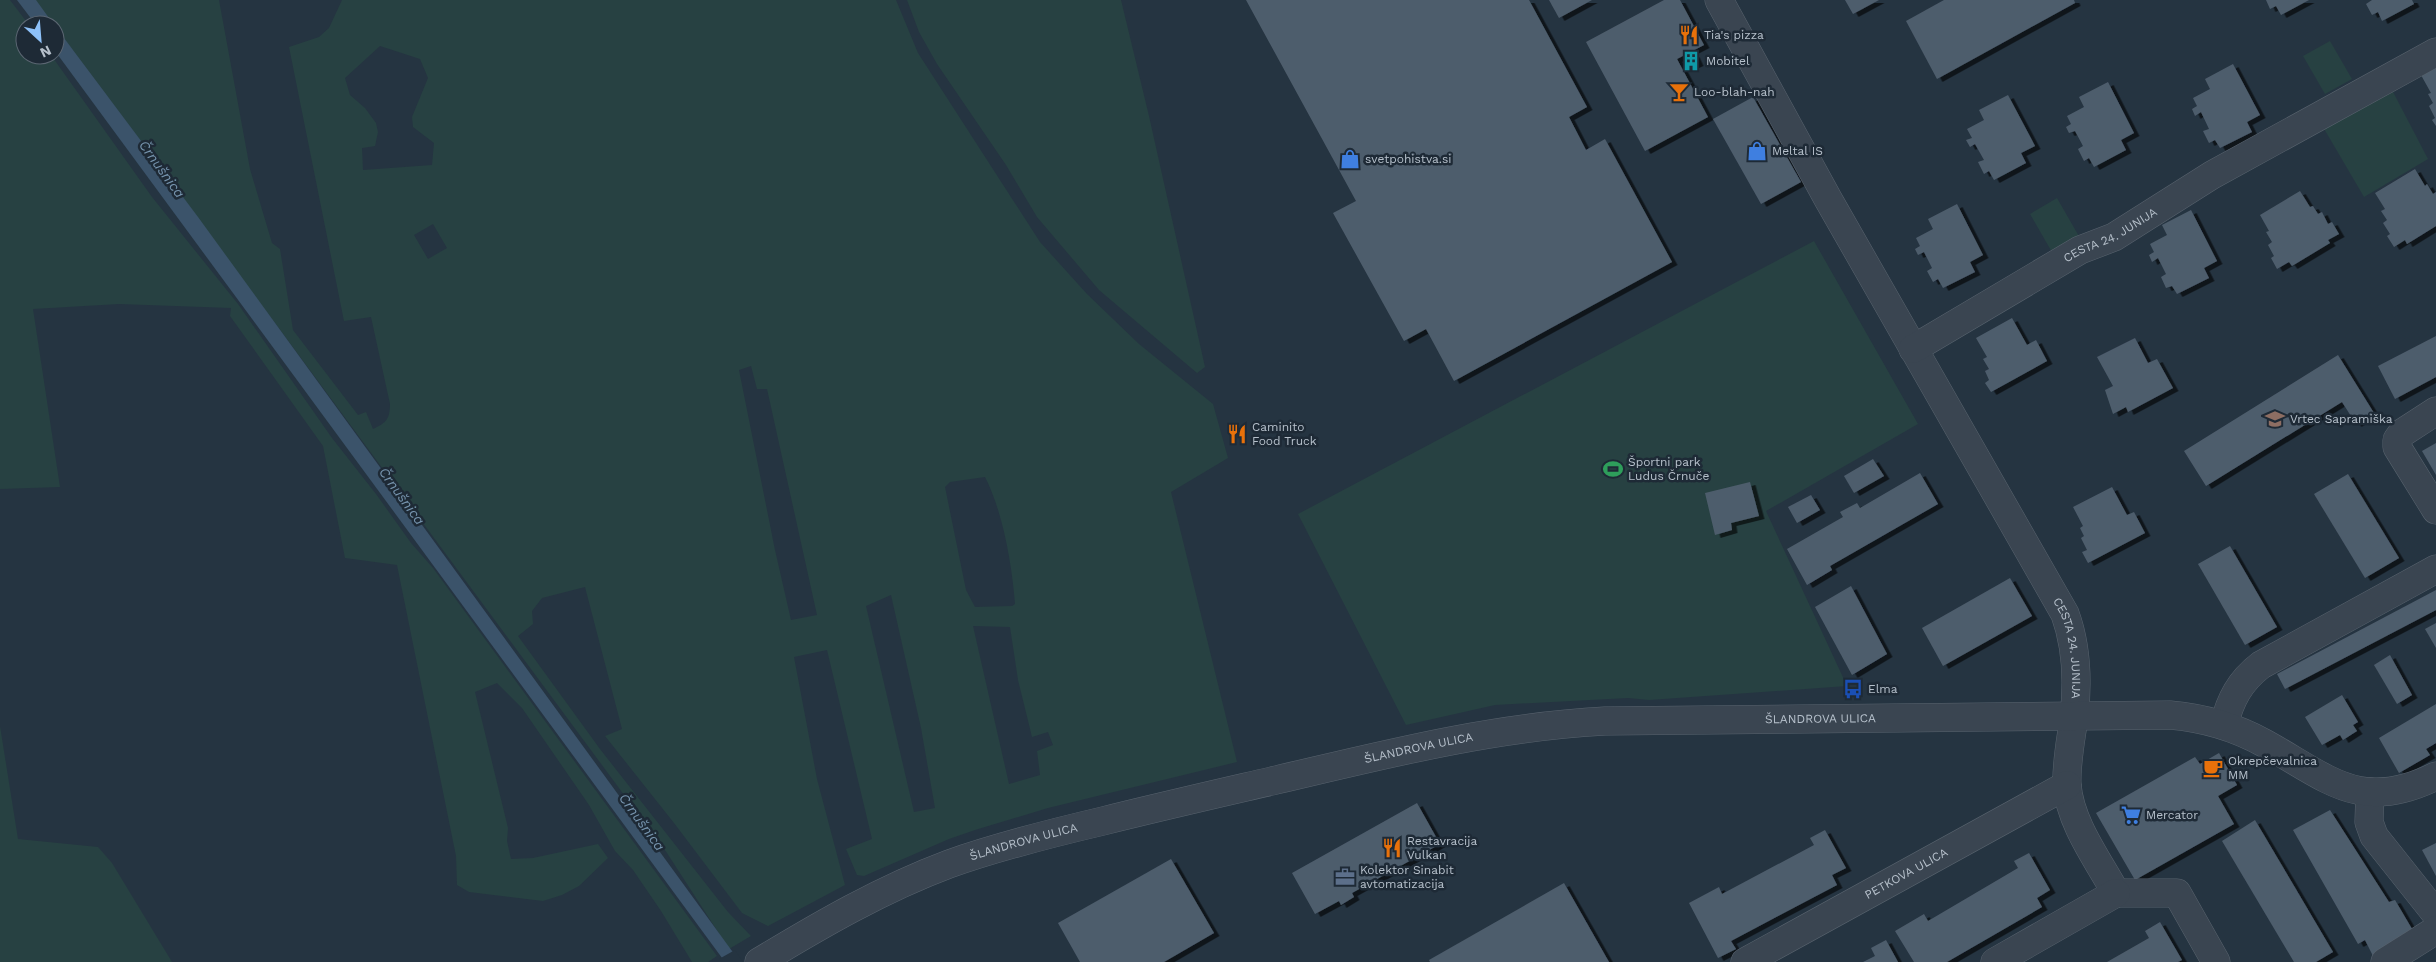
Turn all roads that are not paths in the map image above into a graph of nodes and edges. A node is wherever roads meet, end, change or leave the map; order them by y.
1 (1719, 0) edge
2 (2436, 52) edge
3 (1913, 349) junction
4 (2436, 410) edge
5 (2436, 510) edge
6 (2436, 569) edge
7 (2074, 716) junction
8 (2224, 725) junction
9 (2436, 776) edge
10 (2067, 785) junction
11 (2370, 792) junction
12 (2116, 893) junction
13 (2436, 914) edge
14 (2436, 930) edge
15 (759, 962) edge
16 (1745, 962) edge
17 (1995, 962) edge
18 (2216, 962) edge
19 (2385, 962) edge

1 - 3 street, CESTA 24. JUNIJA
2 - 3 street, CESTA 24. JUNIJA
3 - 7 street, CESTA 24. JUNIJA
4 - 5 street
6 - 8 street
7 - 8 street, ŠLANDROVA ULICA
7 - 10 street
7 - 15 street, ŠLANDROVA ULICA
8 - 11 street
9 - 11 street
10 - 12 street
10 - 16 street, PETKOVA ULICA
11 - 13 street
12 - 17 street
12 - 18 street
14 - 19 street

